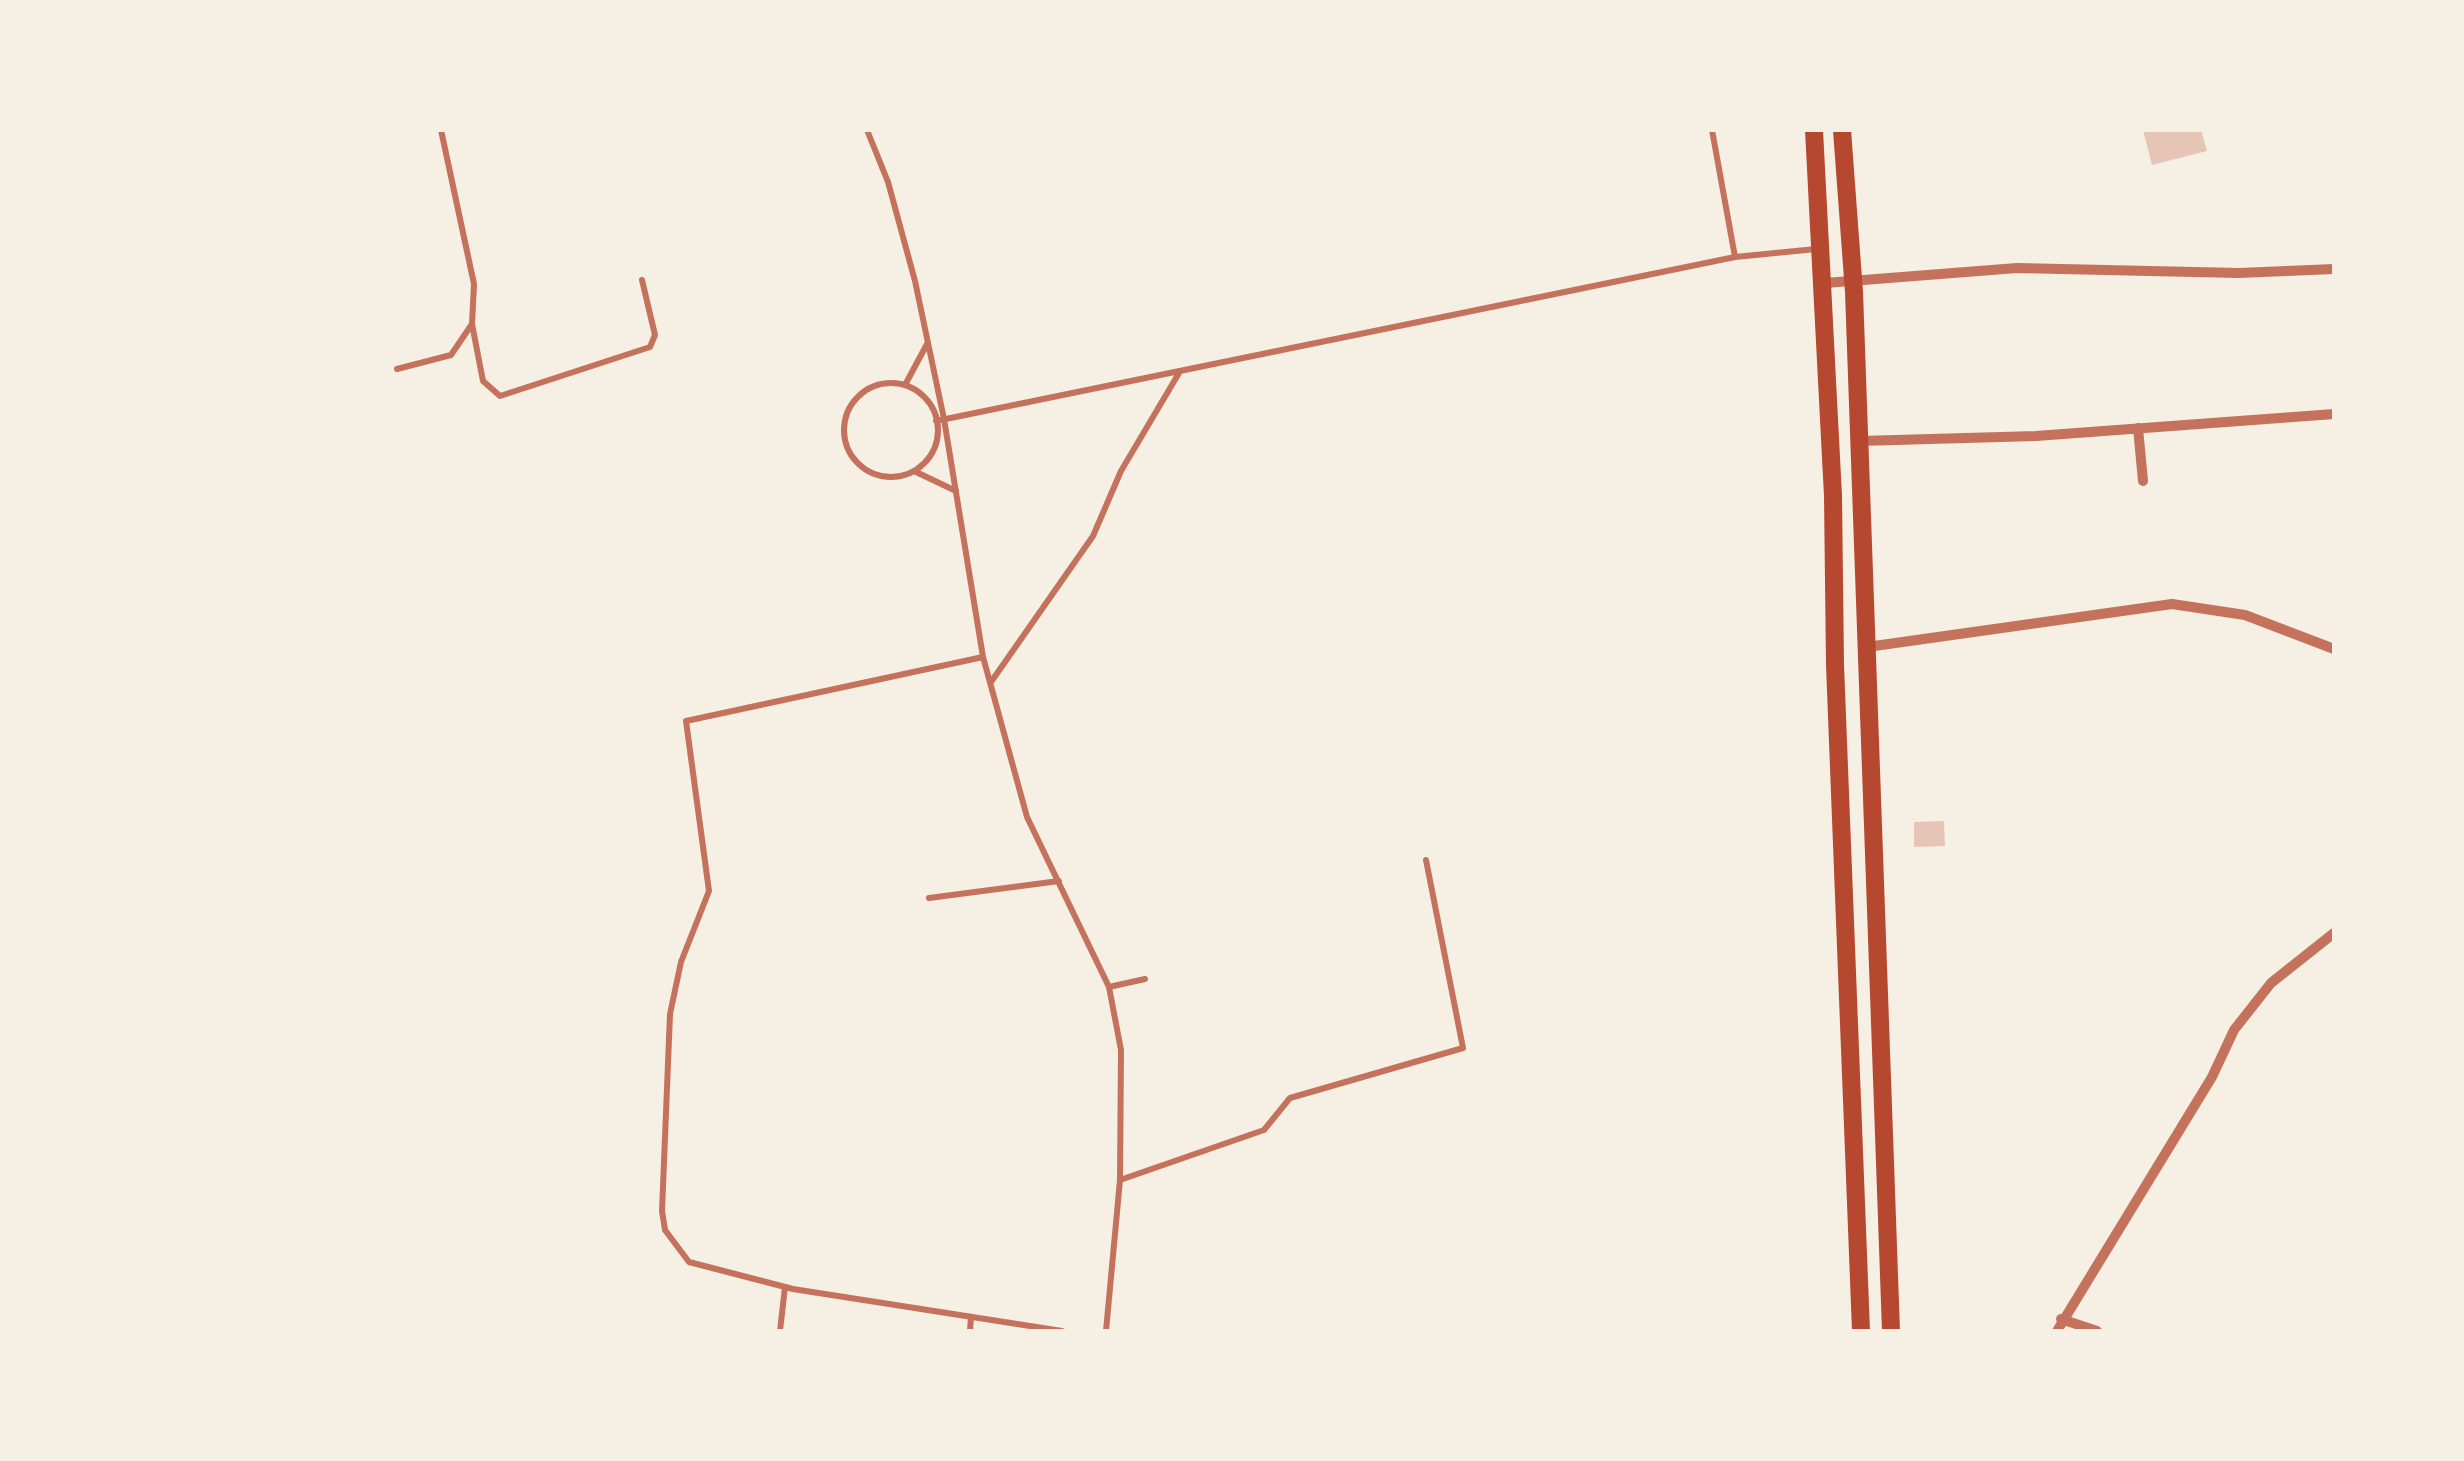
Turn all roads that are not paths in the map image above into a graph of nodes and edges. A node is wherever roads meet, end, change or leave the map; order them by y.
1 (442, 130) edge
2 (868, 130) edge
3 (1712, 130) edge
4 (1814, 130) edge
5 (1842, 130) edge
6 (1822, 248) junction
7 (1735, 257) junction
8 (2334, 269) edge
9 (642, 280) dead end
10 (1854, 282) junction
11 (1824, 283) junction
12 (472, 324) junction
13 (928, 343) junction
14 (397, 368) dead end
15 (1180, 372) junction
16 (905, 385) junction
17 (2334, 414) edge
18 (940, 420) junction
19 (2138, 428) junction
20 (1860, 441) junction
21 (914, 471) junction
22 (2143, 481) dead end
23 (956, 490) junction
24 (1867, 648) junction
25 (2334, 648) edge
26 (983, 657) junction
27 (990, 683) junction
28 (1426, 860) dead end
29 (1059, 881) junction
30 (929, 898) dead end
31 (2334, 933) edge
32 (1145, 980) dead end
33 (1109, 987) junction
34 (1120, 1180) junction
35 (785, 1287) junction
36 (971, 1317) junction
37 (2059, 1325) edge
38 (780, 1331) edge
39 (970, 1331) edge
40 (1062, 1331) edge
41 (1106, 1331) edge
42 (1860, 1331) edge
43 (1891, 1331) edge
44 (2097, 1331) edge

1 - 12 lane
2 - 13 lane
3 - 7 lane
4 - 6 main road
5 - 10 main road
6 - 7 lane
6 - 11 main road
7 - 15 lane
8 - 10 street
9 - 12 lane
10 - 11 street
10 - 20 main road
11 - 42 main road
12 - 14 lane
13 - 16 lane
13 - 18 lane
15 - 18 lane
15 - 27 lane
16 - 18 lane
16 - 21 lane
17 - 19 street
18 - 21 lane
18 - 23 lane
19 - 20 street
19 - 22 street
20 - 24 main road
21 - 23 lane
23 - 26 lane
24 - 25 street
24 - 43 main road
26 - 27 lane
26 - 35 lane
27 - 29 lane
28 - 34 lane
29 - 30 lane
29 - 33 lane
31 - 37 street
32 - 33 lane
33 - 34 lane
34 - 41 lane
35 - 36 lane
35 - 38 lane
36 - 39 lane
36 - 40 lane
37 - 44 street

